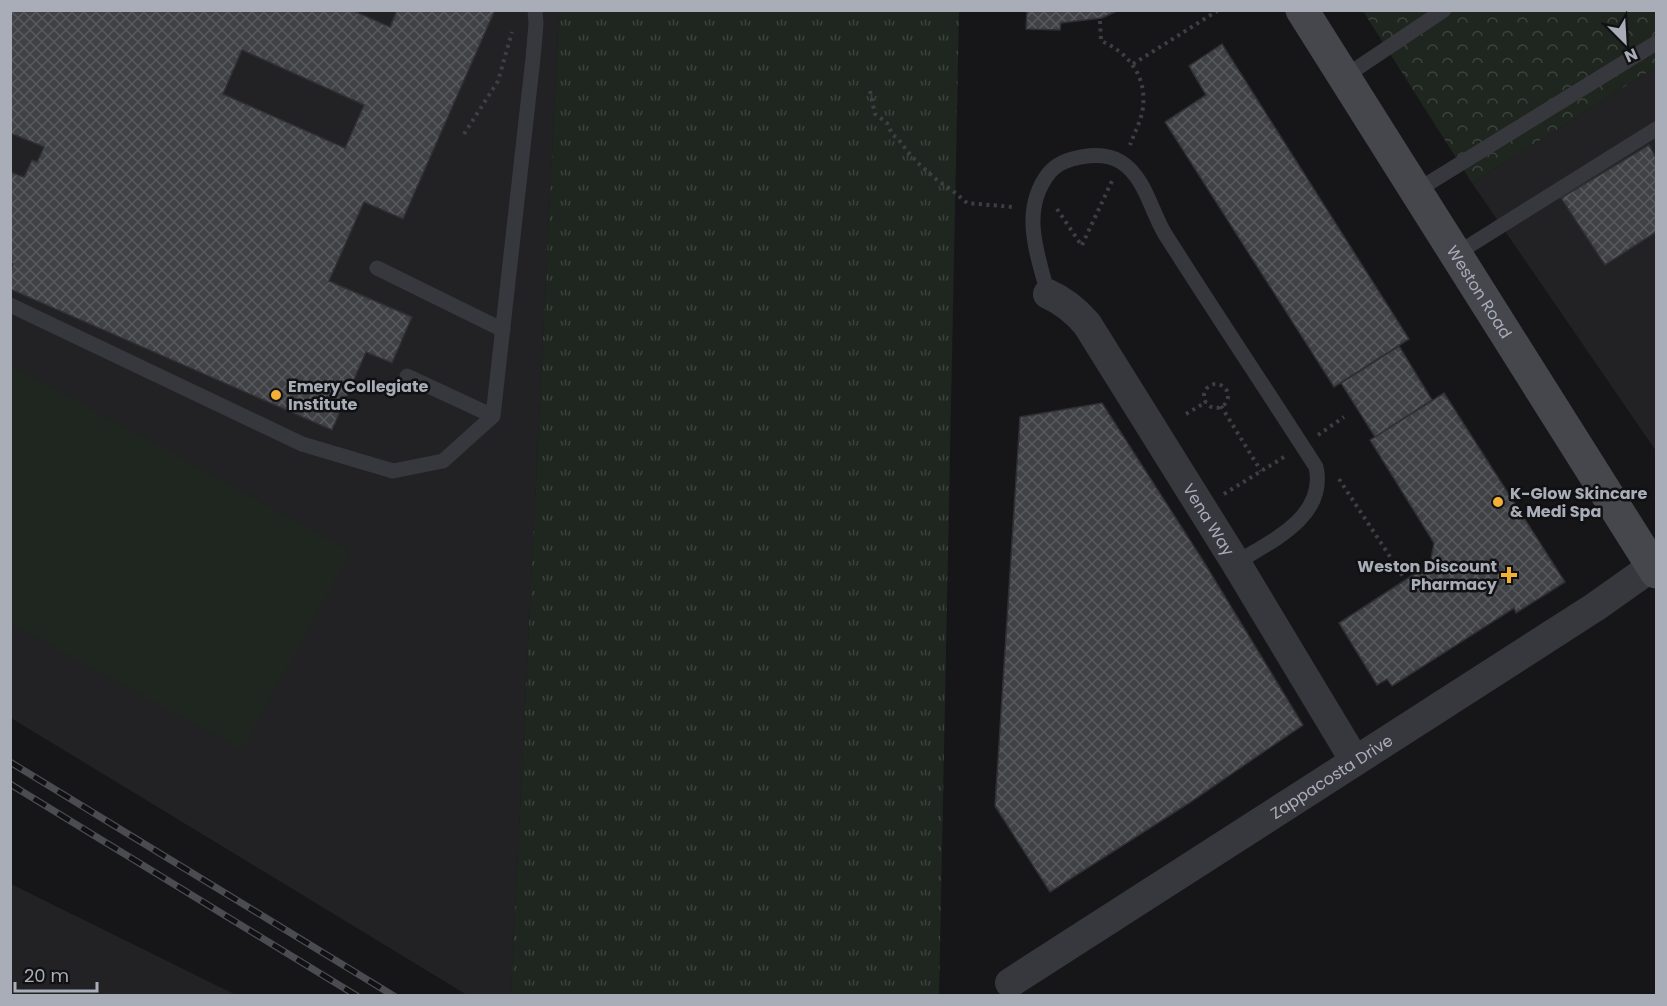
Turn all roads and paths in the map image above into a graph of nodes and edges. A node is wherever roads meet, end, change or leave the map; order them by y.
1 (535, 10) edge
2 (1302, 10) edge
3 (1444, 10) edge
4 (1217, 11) edge
5 (1100, 21) dead end
6 (512, 30) dead end
7 (1656, 43) edge
8 (1133, 64) junction
9 (1344, 77) junction
10 (870, 91) dead end
11 (1656, 129) edge
12 (464, 134) dead end
13 (1121, 162) junction
14 (1416, 191) junction
15 (984, 205) dead end
16 (1082, 246) dead end
17 (1456, 254) junction
18 (377, 268) dead end
19 (1048, 294) joint
20 (10, 305) edge
21 (503, 330) junction
22 (407, 376) dead end
23 (1206, 402) junction
24 (1221, 406) junction
25 (1186, 414) dead end
26 (493, 416) junction
27 (1344, 417) dead end
28 (1302, 446) junction
29 (1261, 471) junction
30 (1339, 478) dead end
31 (1201, 508) junction
32 (1236, 563) junction
33 (1655, 567) edge
34 (1404, 578) dead end
35 (1355, 761) junction
36 (1010, 983) dead end

1 - 21 lane
2 - 9 main road, Weston Road
3 - 9 lane
4 - 8 path
5 - 8 path
6 - 12 path
7 - 14 lane
8 - 13 path
9 - 14 main road, Weston Road
10 - 15 path
11 - 17 lane
13 - 16 path
13 - 19 lane
13 - 28 lane
14 - 17 main road, Weston Road
17 - 33 main road, Weston Road
18 - 21 lane
19 - 31 street, Vena Way
20 - 26 lane
21 - 26 lane
22 - 26 lane
23 - 24 path
23 - 24 path
23 - 25 path
24 - 29 path
27 - 28 path
28 - 29 path
28 - 32 lane
29 - 31 path
30 - 34 path
31 - 32 street, Vena Way
32 - 35 street, Vena Way
33 - 35 street, Zappacosta Drive
35 - 36 street, Zappacosta Drive

